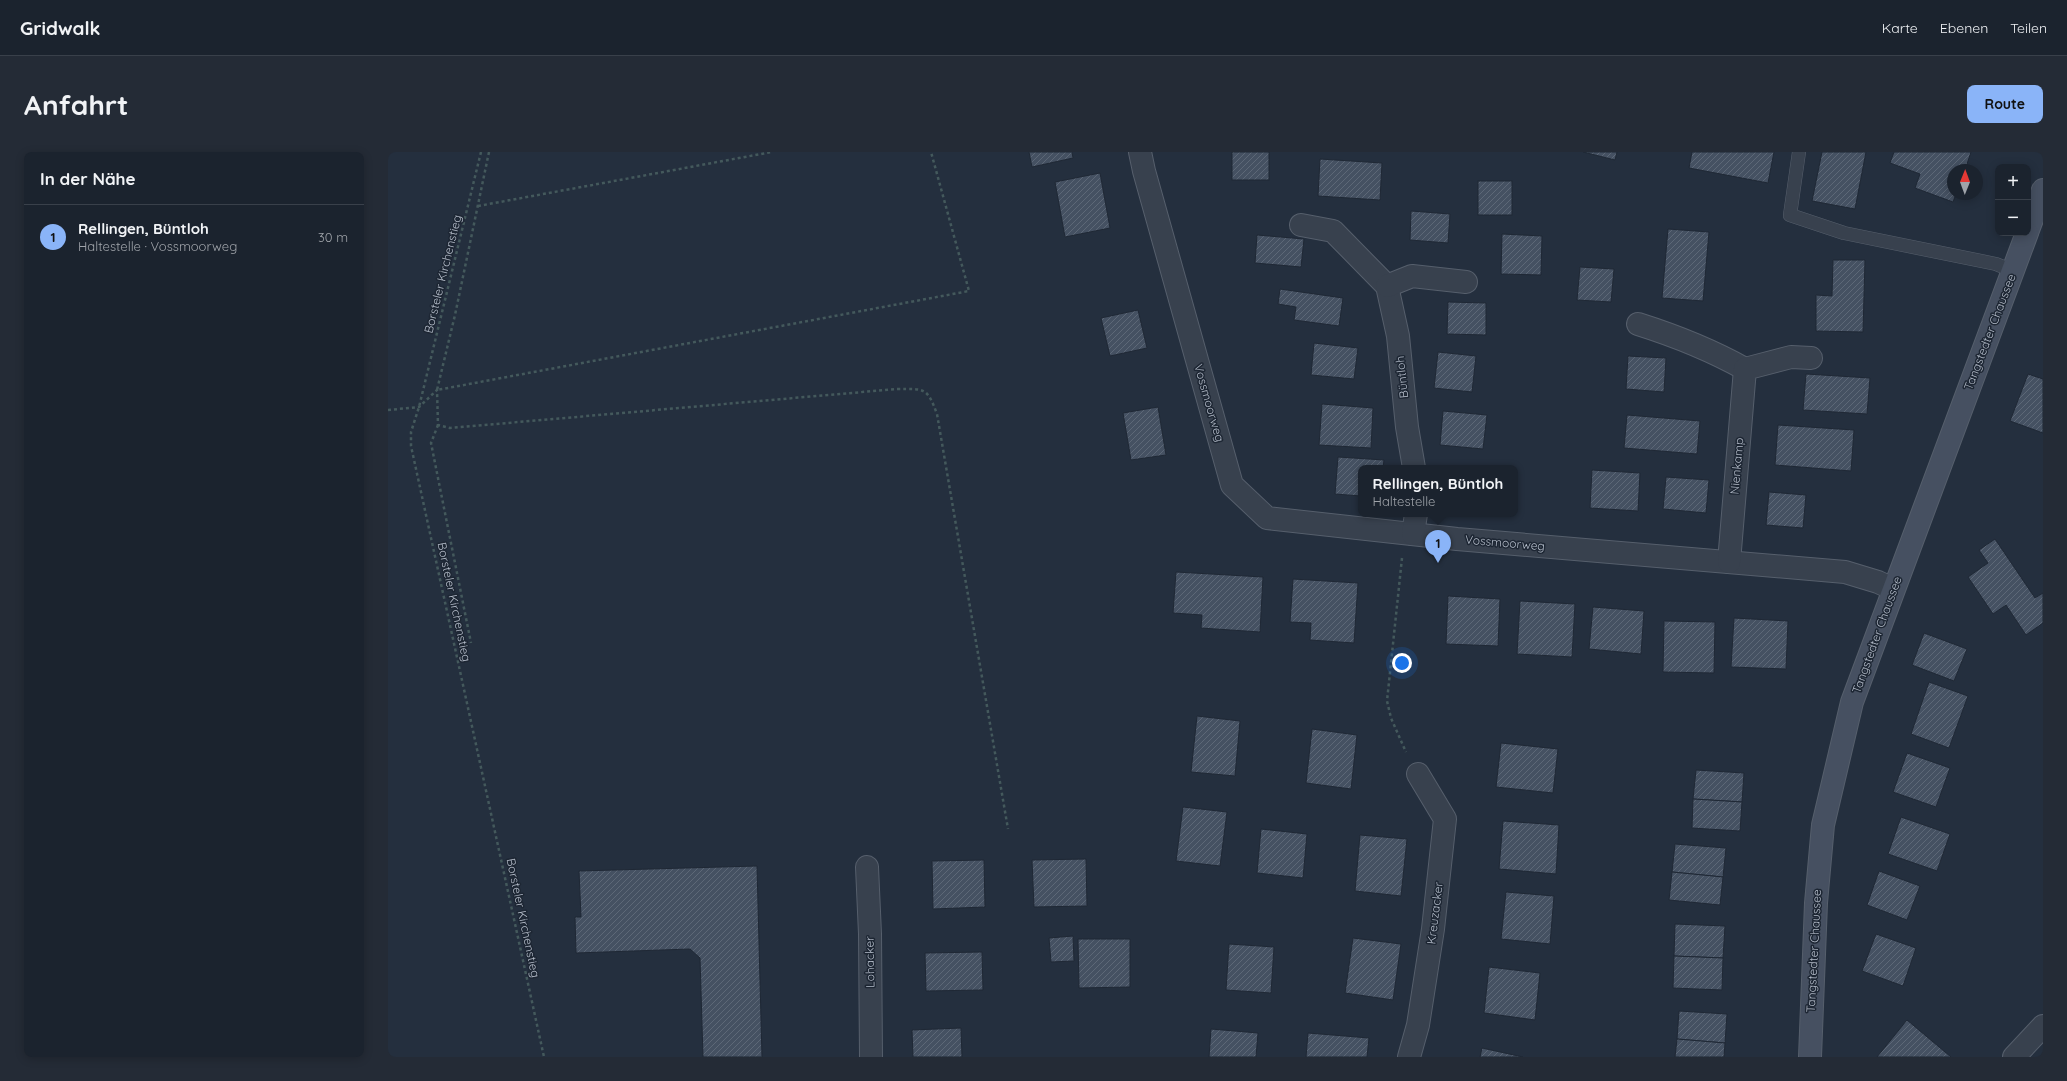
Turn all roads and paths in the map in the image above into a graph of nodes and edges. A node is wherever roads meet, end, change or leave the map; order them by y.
1 (481, 152) edge
2 (489, 152) edge
3 (772, 152) edge
4 (931, 152) edge
5 (1140, 152) edge
6 (1799, 152) edge
7 (2043, 190) edge
8 (478, 206) junction
9 (2031, 222) edge
10 (1301, 225) dead end
11 (2026, 236) edge
12 (2013, 271) junction
13 (1466, 282) dead end
14 (1387, 286) junction
15 (1638, 324) dead end
16 (1811, 358) dead end
17 (1745, 369) junction
18 (437, 390) junction
19 (419, 407) junction
20 (388, 410) edge
21 (438, 425) junction
22 (1413, 465) edge
23 (1411, 527) edge
24 (1729, 562) junction
25 (1893, 589) junction
26 (471, 643) dead end
27 (1418, 774) joint
28 (1008, 829) dead end
29 (867, 867) dead end
30 (2043, 1026) edge
31 (544, 1057) edge
32 (871, 1057) edge
33 (1409, 1057) edge
34 (1810, 1057) edge
35 (2014, 1057) edge

1 - 19 path, Borsteler Kirchenstieg
2 - 8 path
3 - 8 path
4 - 18 path
5 - 23 street, Vossmoorweg
6 - 12 lane
7 - 9 main road
8 - 18 path
10 - 14 street
11 - 12 main road, Tangstedter Chaussee
12 - 25 main road, Tangstedter Chaussee
13 - 14 street
14 - 22 street, Büntloh
15 - 17 street
16 - 17 street
17 - 24 street, Nienkamp
18 - 19 path
18 - 21 path
19 - 20 path
19 - 31 path, Borsteler Kirchenstieg
21 - 26 path
21 - 28 path
23 - 24 street, Vossmoorweg
23 - 27 path
24 - 25 street, Vossmoorweg
25 - 34 main road, Tangstedter Chaussee
27 - 33 street, Kreuzacker
29 - 32 street, Lohacker
30 - 35 street

